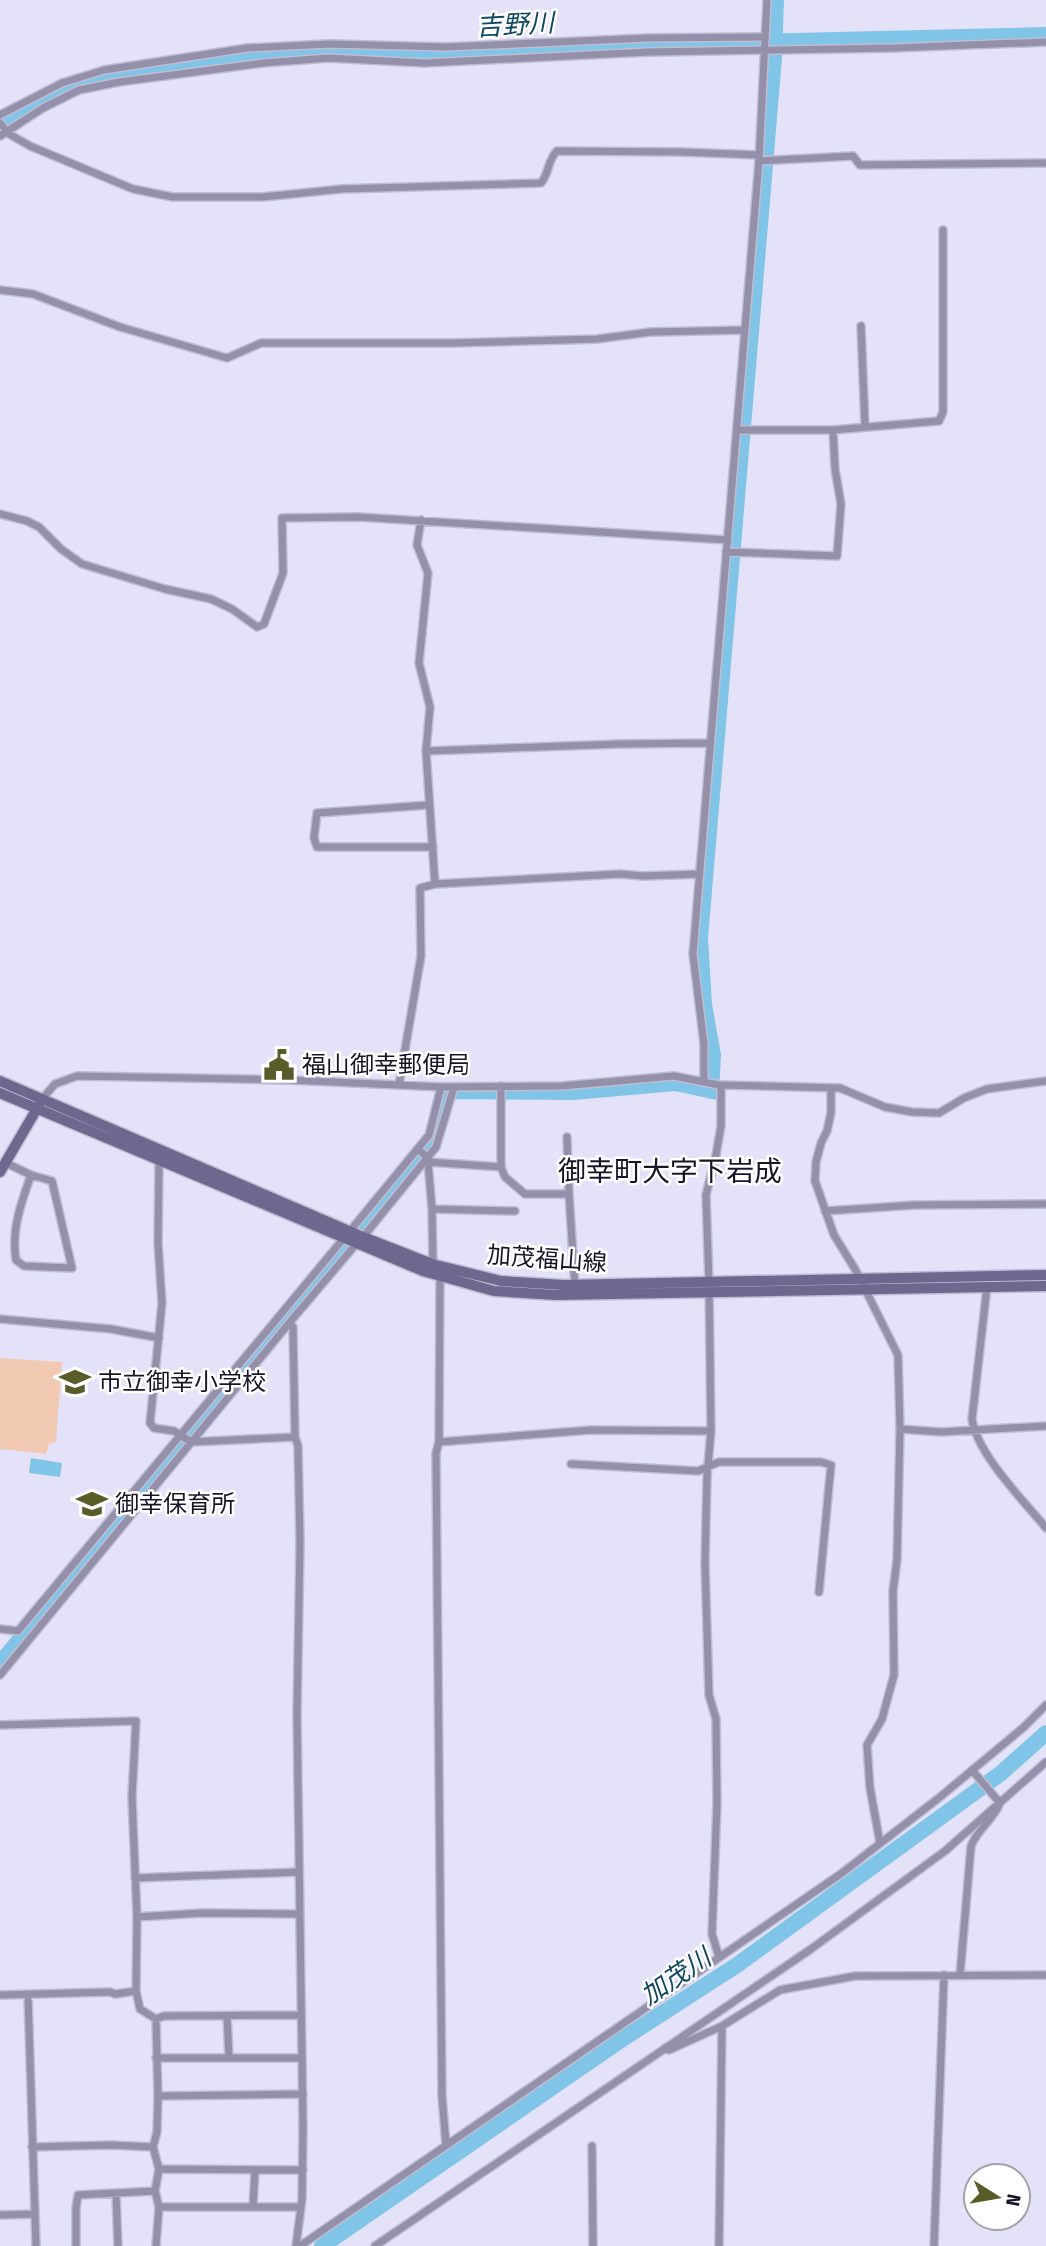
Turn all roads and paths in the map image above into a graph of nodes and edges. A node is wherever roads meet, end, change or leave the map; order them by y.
1 (766, 0) edge
2 (1046, 42) edge
3 (768, 46) junction
4 (0, 115) edge
5 (3, 130) edge
6 (763, 159) junction
7 (1046, 163) edge
8 (943, 230) dead end
9 (0, 290) edge
10 (861, 326) dead end
11 (745, 330) junction
12 (865, 426) junction
13 (742, 430) junction
14 (833, 430) junction
15 (0, 514) edge
16 (421, 520) junction
17 (728, 540) junction
18 (726, 552) junction
19 (710, 743) junction
20 (426, 751) junction
21 (429, 805) junction
22 (433, 847) junction
23 (700, 874) junction
24 (435, 884) junction
25 (0, 1081) edge
26 (1046, 1081) edge
27 (712, 1084) junction
28 (398, 1085) junction
29 (441, 1087) junction
30 (831, 1088) junction
31 (454, 1089) junction
32 (501, 1089) junction
33 (0, 1094) edge
34 (39, 1104) junction
35 (567, 1138) dead end
36 (424, 1155) junction
37 (159, 1161) junction
38 (501, 1167) junction
39 (3, 1168) edge
40 (31, 1175) junction
41 (569, 1194) junction
42 (1046, 1204) edge
43 (432, 1209) junction
44 (515, 1211) dead end
45 (825, 1211) junction
46 (354, 1237) junction
47 (432, 1264) junction
48 (1046, 1275) edge
49 (441, 1277) junction
50 (862, 1284) junction
51 (1046, 1286) edge
52 (709, 1287) junction
53 (987, 1287) junction
54 (575, 1290) junction
55 (0, 1320) edge
56 (290, 1322) junction
57 (159, 1338) junction
58 (1046, 1426) edge
59 (900, 1429) junction
60 (973, 1430) junction
61 (711, 1431) junction
62 (181, 1435) junction
63 (295, 1437) junction
64 (190, 1441) junction
65 (439, 1442) junction
66 (571, 1464) dead end
67 (709, 1467) junction
68 (1046, 1528) edge
69 (819, 1592) dead end
70 (0, 1629) edge
71 (0, 1675) edge
72 (1046, 1705) edge
73 (0, 1725) edge
74 (1046, 1762) edge
75 (972, 1770) junction
76 (1000, 1803) junction
77 (880, 1843) junction
78 (299, 1872) junction
79 (135, 1878) junction
80 (300, 1914) junction
81 (137, 1917) junction
82 (719, 1957) junction
83 (944, 1975) junction
84 (960, 1975) junction
85 (1046, 1975) edge
86 (136, 1991) junction
87 (0, 1995) edge
88 (28, 1996) junction
89 (301, 2015) junction
90 (227, 2017) junction
91 (156, 2019) junction
92 (722, 2026) junction
93 (665, 2048) junction
94 (229, 2056) junction
95 (156, 2058) junction
96 (302, 2058) junction
97 (303, 2094) junction
98 (158, 2095) junction
99 (446, 2145) junction
100 (592, 2146) dead end
101 (33, 2147) junction
102 (153, 2147) junction
103 (159, 2169) junction
104 (255, 2170) junction
105 (303, 2170) junction
106 (155, 2191) junction
107 (116, 2194) junction
108 (159, 2207) junction
109 (253, 2207) junction
110 (299, 2207) junction
111 (35, 2214) junction
112 (0, 2215) edge
113 (36, 2246) edge
114 (76, 2246) edge
115 (118, 2246) edge
116 (156, 2246) edge
117 (298, 2246) edge
118 (375, 2246) edge
119 (593, 2246) edge
120 (719, 2246) edge
121 (934, 2246) edge

1 - 3 street
2 - 3 street
3 - 4 street
3 - 5 street
3 - 6 street
5 - 6 street
6 - 7 street
6 - 11 street
8 - 12 street
9 - 11 street
10 - 12 street
11 - 13 street
12 - 14 street
13 - 14 street
13 - 17 street
14 - 18 street
15 - 16 street
16 - 17 street
16 - 20 street
17 - 18 street
18 - 19 street
19 - 20 street
19 - 23 street
20 - 21 street
21 - 22 street
21 - 22 street
22 - 24 street
23 - 24 street
23 - 27 street
24 - 28 street
25 - 34 main road, 加茂福山線
26 - 30 street
27 - 30 street
27 - 32 street
27 - 52 street
28 - 29 street
28 - 34 street
29 - 31 street
29 - 36 street
30 - 45 street
31 - 32 street
31 - 36 street
32 - 38 street
33 - 34 main road, 加茂福山線
34 - 37 main road, 加茂福山線
34 - 39 main road
34 - 46 main road, 加茂福山線
35 - 41 street
36 - 38 street
36 - 43 street
36 - 46 street
36 - 46 street
37 - 46 main road, 加茂福山線
37 - 57 street
38 - 41 street
39 - 40 street
40 - 40 street
41 - 54 street
42 - 45 street
43 - 44 street
43 - 47 street
45 - 50 street
46 - 47 main road, 加茂福山線
46 - 49 main road, 加茂福山線
46 - 56 street
46 - 62 street
47 - 49 street
47 - 54 main road, 加茂福山線
48 - 50 main road, 加茂福山線
49 - 54 main road, 加茂福山線
49 - 65 street
50 - 52 main road, 加茂福山線
50 - 53 main road, 加茂福山線
50 - 59 street
51 - 53 main road, 加茂福山線
52 - 54 main road, 加茂福山線
52 - 61 street
53 - 60 street
55 - 57 street
56 - 63 street
56 - 64 street
57 - 62 street
58 - 60 street
59 - 60 street
59 - 77 street
60 - 68 street
61 - 65 street
61 - 67 street
62 - 64 street
62 - 70 street
63 - 64 street
63 - 78 street
64 - 71 street
65 - 99 street
66 - 67 street
67 - 69 street
67 - 82 street
72 - 75 street
73 - 79 street
74 - 76 street
75 - 76 street
75 - 77 street
76 - 84 street
76 - 93 street
77 - 82 street
78 - 79 street
78 - 80 street
79 - 81 street
80 - 81 street
80 - 89 street
81 - 86 street
82 - 99 street
83 - 84 street
83 - 92 street
83 - 121 street
84 - 85 street
86 - 88 street
86 - 91 street
87 - 88 street
88 - 101 street
89 - 90 street
89 - 96 street
90 - 91 street
90 - 94 street
91 - 95 street
92 - 93 street
92 - 120 street
93 - 118 street
94 - 95 street
94 - 96 street
95 - 98 street
96 - 97 street
97 - 98 street
97 - 105 street
98 - 102 street
99 - 117 street
100 - 119 street
101 - 102 street
101 - 111 street
102 - 103 street
103 - 104 street
103 - 106 street
104 - 105 street
104 - 109 street
105 - 110 street
106 - 107 street
106 - 108 street
107 - 114 street
107 - 115 street
108 - 109 street
108 - 116 street
109 - 110 street
110 - 117 street
111 - 112 street
111 - 113 street

